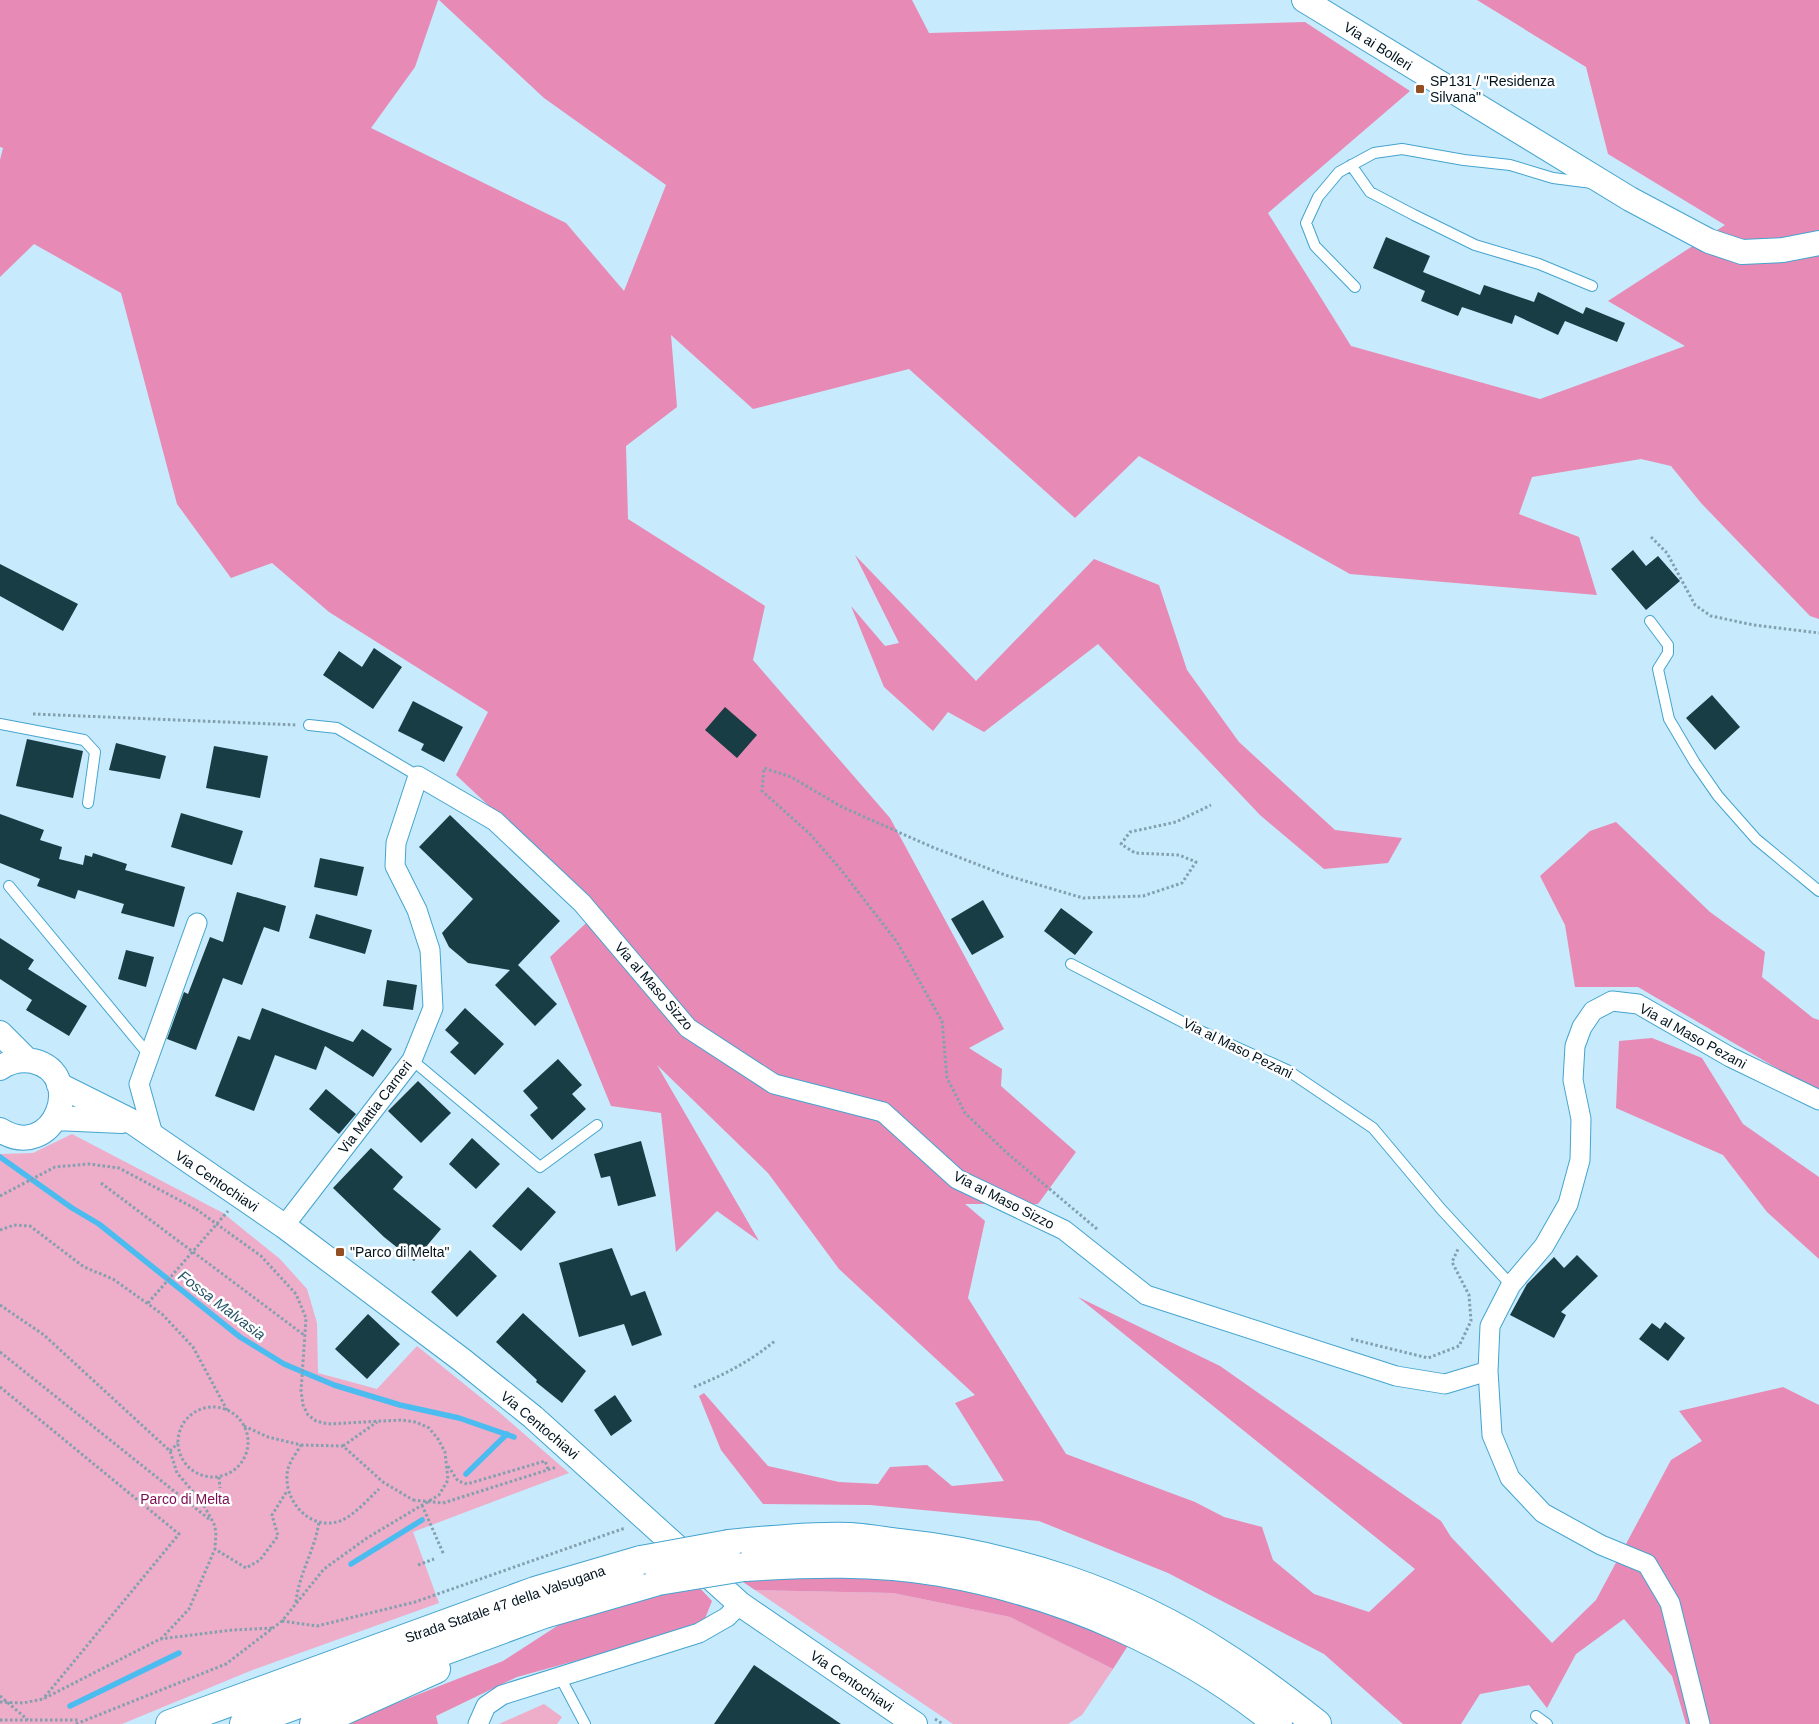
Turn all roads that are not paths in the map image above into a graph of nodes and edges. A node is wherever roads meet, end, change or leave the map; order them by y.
1 (1304, 0) edge
2 (1352, 165) junction
3 (1608, 185) junction
4 (1819, 243) edge
5 (1592, 286) dead end
6 (1355, 287) dead end
7 (1650, 621) dead end
8 (0, 724) edge
9 (309, 725) road end
10 (418, 776) junction
11 (88, 803) dead end
12 (9, 886) dead end
13 (1819, 891) edge
14 (197, 923) dead end
15 (1071, 964) dead end
16 (0, 1033) edge
17 (149, 1056) junction
18 (27, 1060) junction
19 (412, 1060) junction
20 (0, 1068) edge
21 (59, 1086) junction
22 (1819, 1100) edge
23 (56, 1118) junction
24 (131, 1121) junction
25 (597, 1124) dead end
26 (6, 1138) edge
27 (154, 1138) junction
28 (284, 1226) junction
29 (1511, 1285) junction
30 (1488, 1371) junction
31 (740, 1604) junction
32 (544, 1614) junction
33 (560, 1677) junction
34 (1536, 1716) dead end
35 (170, 1724) edge
36 (244, 1724) edge
37 (314, 1724) edge
38 (478, 1724) edge
39 (585, 1724) edge
40 (915, 1724) edge
41 (1278, 1724) edge
42 (1317, 1724) edge
43 (1547, 1724) edge
44 (1700, 1724) edge

1 - 3 street, Via ai Bolleri
2 - 3 lane, Via ai Bolleri
2 - 5 lane
2 - 6 lane, Via ai Bolleri
3 - 4 street, Via ai Bolleri
7 - 13 lane
8 - 11 lane
9 - 10 lane
10 - 19 street, Via Mattia Carneri
10 - 30 street, Via al Maso Sizzo
12 - 17 lane
14 - 17 street
15 - 29 lane, Via al Maso Pezani
16 - 18 street
17 - 27 street
18 - 20 street
18 - 21 street
19 - 25 lane
19 - 28 street, Via Mattia Carneri
21 - 23 street
21 - 24 street, Via Centochiavi
22 - 29 street, Via al Maso Pezani
23 - 24 street
23 - 26 street
24 - 27 street, Via Centochiavi
27 - 28 street, Via Centochiavi
28 - 31 street, Via Centochiavi
29 - 30 street, Via al Maso Pezani
30 - 44 street, Via al Maso Pezani
31 - 33 street
31 - 40 street, Via Centochiavi
32 - 36 highway, Strada Statale 47 della Valsugana
32 - 37 highway
32 - 41 highway, Strada Statale 47 della Valsugana, bridge
33 - 38 street
33 - 39 lane
34 - 43 lane
35 - 42 highway, Strada Statale 47 della Valsugana, bridge

